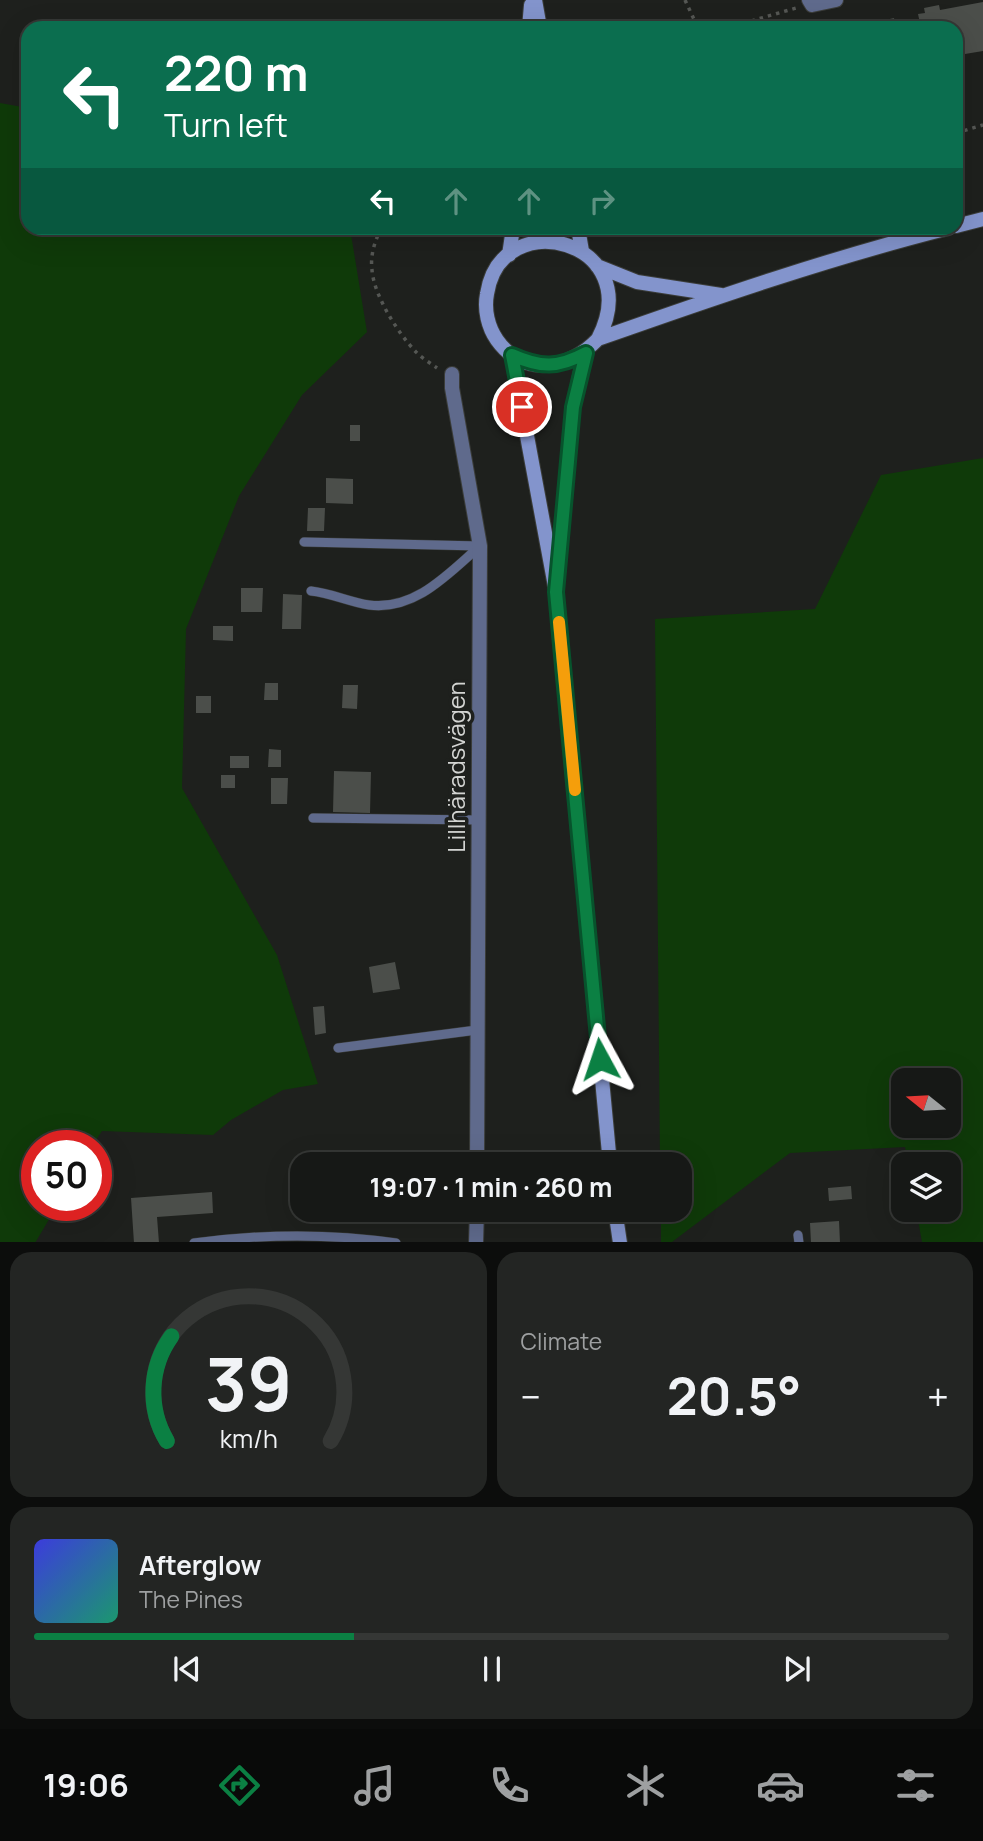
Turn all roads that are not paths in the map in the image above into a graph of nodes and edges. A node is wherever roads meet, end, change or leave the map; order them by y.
1 (533, 0) edge
2 (836, 0) edge
3 (810, 3) edge
4 (530, 21) edge
5 (538, 21) edge
6 (983, 219) edge
7 (963, 224) edge
8 (512, 235) edge
9 (579, 235) edge
10 (921, 235) edge
11 (582, 251) junction
12 (509, 255) junction
13 (597, 266) junction
14 (723, 295) junction
15 (598, 339) junction
16 (586, 353) junction
17 (512, 355) junction
18 (452, 374) road end
19 (304, 542) dead end
20 (480, 546) junction
21 (311, 591) dead end
22 (556, 592) junction
23 (313, 818) dead end
24 (479, 820) junction
25 (477, 1030) junction
26 (338, 1048) dead end
27 (477, 1152) edge
28 (609, 1152) edge
29 (477, 1222) edge
30 (617, 1222) edge
31 (194, 1242) edge
32 (396, 1242) edge
33 (476, 1242) edge
34 (620, 1242) edge

1 - 4 main road
1 - 5 main road
2 - 3 street
6 - 7 main road
8 - 12 main road
9 - 11 main road
10 - 14 main road
11 - 12 main road
11 - 13 main road
12 - 17 main road
13 - 14 main road
13 - 15 main road
14 - 15 main road
15 - 16 main road
16 - 17 main road
16 - 22 main road
17 - 22 main road
18 - 20 street, Lillhäradsvägen
19 - 20 lane
20 - 21 lane
20 - 24 street, Lillhäradsvägen
22 - 28 main road
23 - 24 lane
24 - 25 street, Lillhäradsvägen
25 - 26 lane
25 - 27 street, Lillhäradsvägen
29 - 33 street
30 - 34 main road
31 - 32 lane

